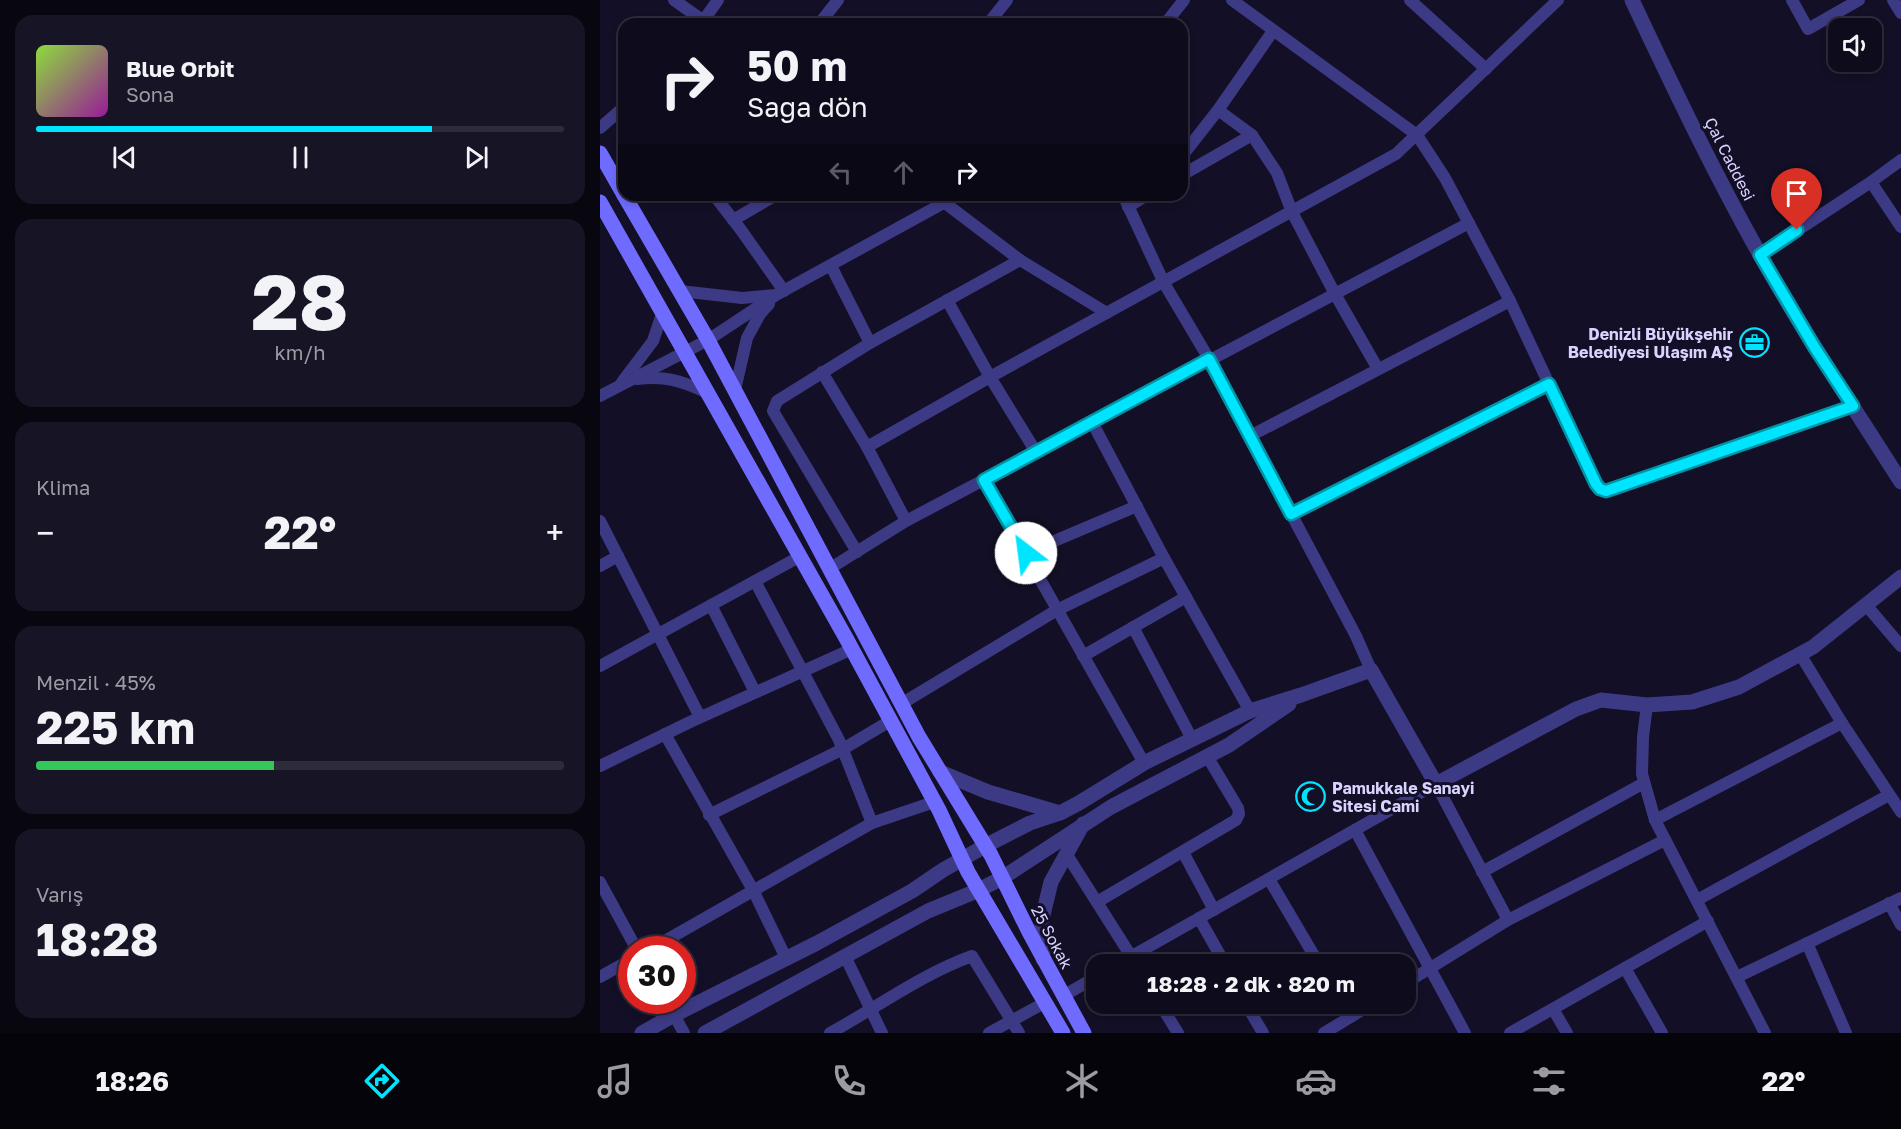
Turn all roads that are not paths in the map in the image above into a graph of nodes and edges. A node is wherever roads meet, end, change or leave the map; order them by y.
1 (674, 0) edge
2 (718, 0) edge
3 (838, 0) edge
4 (1007, 0) edge
5 (1184, 0) edge
6 (1232, 0) edge
7 (1410, 0) edge
8 (1558, 0) edge
9 (1632, 0) edge
10 (1792, 0) edge
11 (1859, 0) edge
12 (1893, 0) edge
13 (1901, 13) edge
14 (699, 18) edge
15 (707, 18) edge
16 (824, 18) edge
17 (993, 18) edge
18 (1170, 18) edge
19 (1273, 31) junction
20 (1486, 69) junction
21 (1218, 110) junction
22 (618, 112) edge
23 (600, 128) edge
24 (1252, 135) junction
25 (1417, 135) junction
26 (1188, 148) edge
27 (600, 153) edge
28 (1901, 160) edge
29 (1188, 172) edge
30 (1871, 182) junction
31 (618, 184) edge
32 (628, 201) edge
33 (719, 201) edge
34 (766, 201) edge
35 (948, 201) edge
36 (1125, 201) edge
37 (600, 202) edge
38 (945, 203) junction
39 (1292, 212) junction
40 (733, 220) junction
41 (1469, 223) junction
42 (1901, 227) edge
43 (1760, 255) junction
44 (1020, 260) junction
45 (831, 266) junction
46 (1164, 283) junction
47 (680, 291) junction
48 (780, 293) junction
49 (1335, 294) junction
50 (947, 300) junction
51 (1510, 301) junction
52 (1107, 313) junction
53 (662, 314) junction
54 (708, 340) junction
55 (870, 343) junction
56 (683, 353) junction
57 (1209, 359) junction
58 (1378, 369) junction
59 (822, 372) junction
60 (990, 377) junction
61 (1549, 384) junction
62 (618, 386) junction
63 (735, 390) junction
64 (706, 392) junction
65 (600, 396) edge
66 (1853, 406) junction
67 (1092, 422) junction
68 (1250, 436) junction
69 (867, 447) junction
70 (1036, 452) junction
71 (984, 480) junction
72 (1901, 482) edge
73 (1137, 506) junction
74 (1291, 514) junction
75 (600, 521) edge
76 (906, 521) junction
77 (857, 552) junction
78 (1026, 553) junction
79 (618, 556) junction
80 (799, 557) junction
81 (1164, 558) junction
82 (600, 566) edge
83 (828, 569) junction
84 (1901, 578) edge
85 (755, 581) junction
86 (1186, 597) junction
87 (711, 605) junction
88 (1866, 605) junction
89 (1057, 610) junction
90 (1133, 627) junction
91 (658, 634) junction
92 (1901, 646) edge
93 (852, 649) junction
94 (1800, 654) junction
95 (1083, 656) junction
96 (600, 666) edge
97 (1371, 670) junction
98 (802, 671) junction
99 (755, 692) junction
100 (1301, 695) junction
101 (901, 704) junction
102 (1647, 705) junction
103 (1250, 711) junction
104 (700, 717) junction
105 (890, 721) junction
106 (1842, 723) junction
107 (665, 734) junction
108 (1192, 739) junction
109 (843, 749) junction
110 (1207, 756) junction
111 (1143, 763) junction
112 (600, 766) edge
113 (940, 772) junction
114 (1644, 783) junction
115 (1436, 784) junction
116 (1889, 795) junction
117 (934, 802) junction
118 (1901, 812) edge
119 (1060, 813) junction
120 (709, 814) junction
121 (1655, 820) junction
122 (872, 823) junction
123 (1083, 824) junction
124 (1355, 830) junction
125 (1665, 840) junction
126 (988, 850) junction
127 (1183, 852) junction
128 (1067, 855) junction
129 (964, 865) junction
130 (1482, 872) junction
131 (1002, 878) junction
132 (1269, 879) junction
133 (600, 882) edge
134 (753, 890) junction
135 (979, 890) junction
136 (1696, 900) junction
137 (1895, 900) edge
138 (1097, 902) junction
139 (1214, 910) junction
140 (1199, 918) junction
141 (1508, 920) junction
142 (1708, 921) junction
143 (1901, 925) edge
144 (629, 936) edge
145 (673, 936) edge
146 (1807, 943) junction
147 (1130, 954) edge
148 (1145, 954) edge
149 (1219, 954) edge
150 (1313, 954) edge
151 (846, 956) junction
152 (786, 958) junction
153 (1043, 959) junction
154 (618, 967) edge
155 (1429, 968) junction
156 (1625, 968) junction
157 (1416, 976) edge
158 (600, 977) edge
159 (1737, 977) junction
160 (1086, 983) edge
161 (1063, 996) junction
162 (1046, 1002) junction
163 (1553, 1009) junction
164 (871, 1010) junction
165 (1166, 1014) edge
166 (1252, 1014) edge
167 (1348, 1014) edge
168 (1355, 1014) edge
169 (674, 1015) junction
170 (1350, 1017) junction
171 (1012, 1019) junction
172 (642, 1033) edge
173 (684, 1033) edge
174 (705, 1033) edge
175 (830, 1033) edge
176 (882, 1033) edge
177 (989, 1033) edge
178 (1019, 1033) edge
179 (1063, 1033) edge
180 (1084, 1033) edge
181 (1178, 1033) edge
182 (1263, 1033) edge
183 (1324, 1033) edge
184 (1465, 1033) edge
185 (1510, 1033) edge
186 (1567, 1033) edge
187 (1662, 1033) edge
188 (1765, 1033) edge
189 (1846, 1033) edge

1 - 14 street
2 - 15 street
3 - 16 street
4 - 17 street
5 - 18 street
6 - 19 street
7 - 20 street
8 - 20 street
9 - 43 street, Çal Caddesi
10 - 11 street
12 - 13 street
19 - 21 street
19 - 25 street
20 - 25 street
21 - 24 street
21 - 26 street
22 - 23 street
24 - 29 street
24 - 39 street
25 - 39 street
25 - 41 street
27 - 31 main road, 25 Sokak
28 - 30 street
30 - 42 street
30 - 43 street
32 - 47 main road, 25 Sokak
33 - 40 street
34 - 40 street
35 - 38 street
36 - 46 street
37 - 53 main road
38 - 44 street
38 - 45 street
39 - 46 street
39 - 49 street
40 - 48 street
41 - 49 street
41 - 51 street
43 - 66 street, Çal Caddesi
44 - 50 street
44 - 52 street
45 - 48 street
45 - 55 street
46 - 52 street
46 - 57 street
47 - 48 street
47 - 54 main road, 25 Sokak
48 - 54 street
48 - 63 street
49 - 57 street
49 - 58 street
50 - 55 street
50 - 60 street
51 - 58 street
51 - 61 street
52 - 60 street
53 - 56 main road
53 - 62 street
54 - 56 street
54 - 63 main road, 25 Sokak
55 - 59 street
56 - 62 street
56 - 64 main road
57 - 67 street
57 - 68 street
58 - 68 street
59 - 69 street
59 - 77 street
60 - 69 street
60 - 70 street
61 - 66 street
61 - 74 street
62 - 64 street
62 - 65 street
63 - 83 main road, 25 Sokak
64 - 80 main road
66 - 72 street, Çal Caddesi
67 - 70 street
67 - 73 street
68 - 74 street
69 - 76 street
70 - 71 street
71 - 76 street
71 - 78 street
73 - 78 street
73 - 81 street
74 - 97 street
75 - 79 street
76 - 77 street
77 - 83 street
78 - 89 street
79 - 82 street
79 - 91 street
80 - 85 street
80 - 93 main road
81 - 86 street
81 - 89 street
83 - 101 main road, 25 Sokak
84 - 88 street
85 - 87 street
85 - 98 street
86 - 90 street
86 - 103 street
87 - 91 street
87 - 99 street
88 - 92 street
88 - 94 street
89 - 95 street
89 - 101 street
90 - 95 street
90 - 108 street
91 - 96 street
91 - 104 street
93 - 98 street
93 - 105 main road
94 - 102 street
94 - 106 street
95 - 111 street
97 - 100 street
97 - 115 street
98 - 99 street
98 - 109 street
99 - 104 street
100 - 103 street
100 - 110 street
101 - 113 main road, 25 Sokak
102 - 114 street
102 - 115 street
103 - 108 street
104 - 107 street
105 - 109 street
105 - 117 main road
106 - 116 street
106 - 121 street
107 - 112 street
107 - 120 street
108 - 111 street
109 - 120 street
109 - 122 street
110 - 123 street
110 - 127 street
111 - 119 street
113 - 119 street
113 - 126 main road, 25 Sokak
114 - 121 street
114 - 130 street
115 - 124 street
115 - 130 street
116 - 118 street
116 - 136 street
117 - 122 street
117 - 129 main road
119 - 126 street
120 - 134 street
121 - 125 street
122 - 134 street
123 - 128 street
123 - 131 street
124 - 132 street
124 - 155 street
125 - 136 street
125 - 141 street
126 - 129 street
126 - 131 main road, 25 Sokak
127 - 138 street
127 - 139 street
128 - 138 street
128 - 153 street
129 - 135 main road
129 - 152 street
130 - 141 street
131 - 135 street
131 - 153 main road, 25 Sokak
132 - 139 street
132 - 150 street
133 - 144 street
134 - 145 street
134 - 152 street
135 - 151 street
135 - 162 main road
136 - 142 street
137 - 143 street
137 - 146 street
138 - 147 street
139 - 140 street
140 - 148 street
140 - 149 street
141 - 155 street
142 - 156 street
142 - 159 street
146 - 159 street
146 - 189 street
151 - 164 street
151 - 174 street
152 - 169 street
153 - 161 main road, 25 Sokak
154 - 158 street
155 - 157 street
155 - 184 street
156 - 163 street
156 - 187 street
159 - 188 street
160 - 161 street
161 - 180 main road, 25 Sokak
162 - 171 street
162 - 179 main road
163 - 185 street
163 - 186 street
164 - 171 street
164 - 175 street
164 - 176 street
165 - 181 street
166 - 182 street
167 - 170 street
168 - 170 street
169 - 172 street
169 - 173 street
170 - 183 street
171 - 177 street
171 - 178 street

